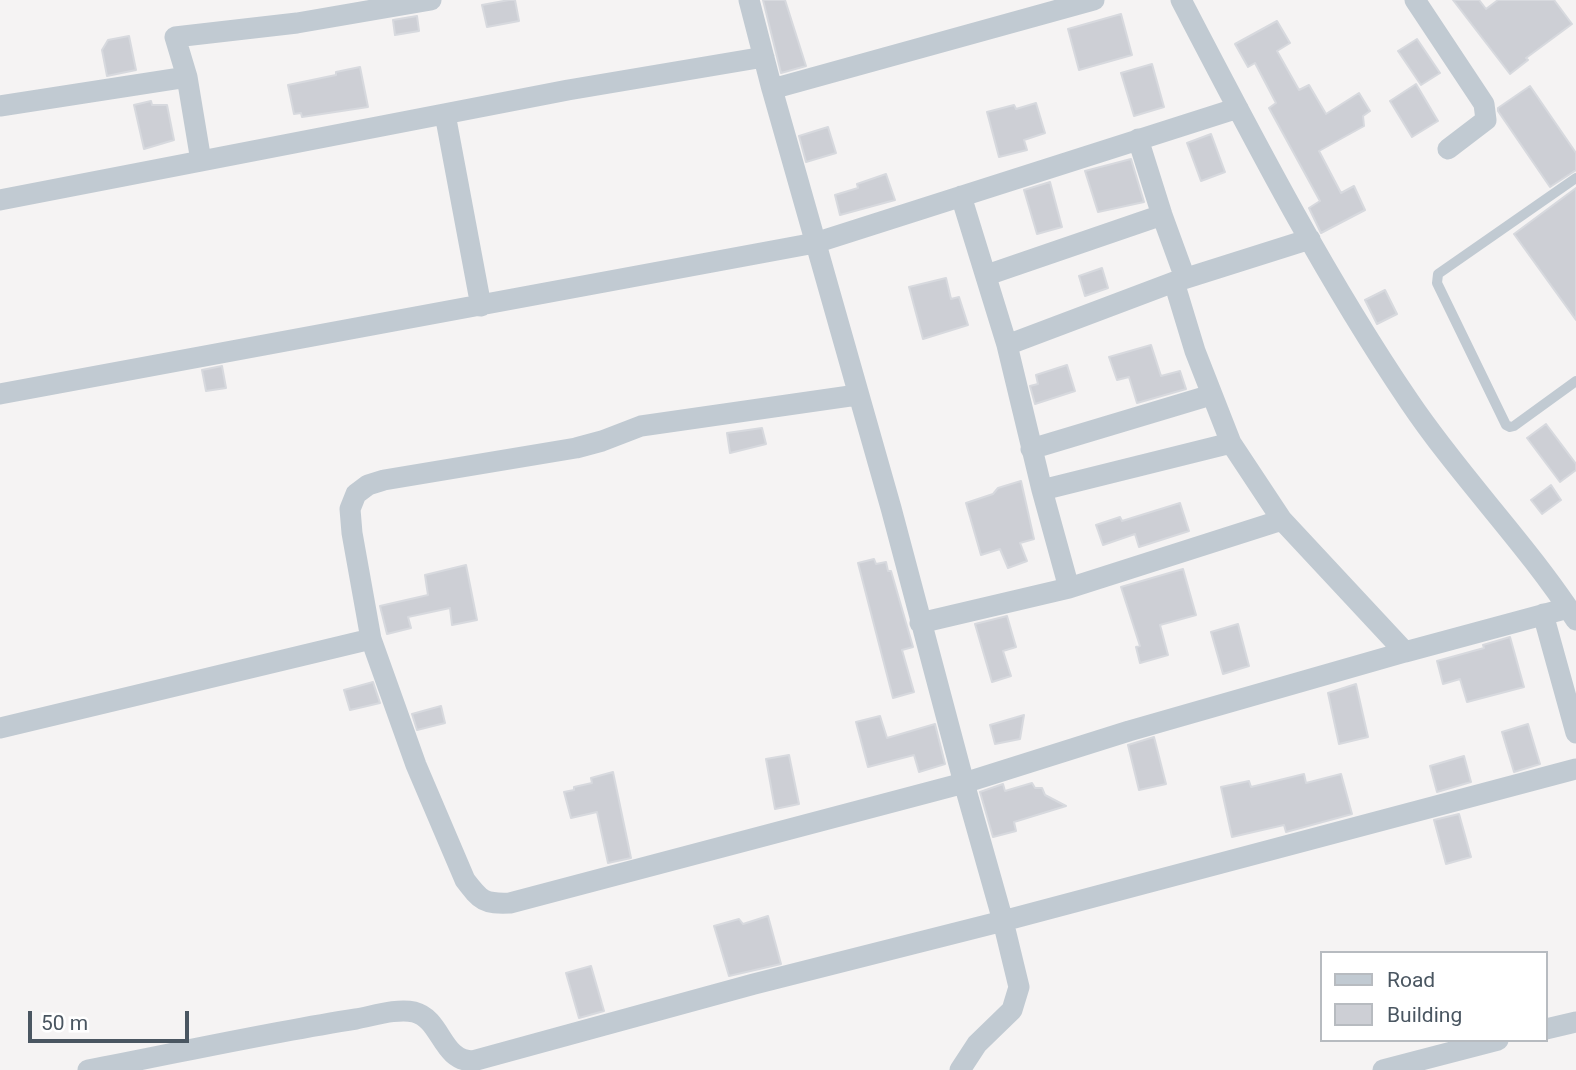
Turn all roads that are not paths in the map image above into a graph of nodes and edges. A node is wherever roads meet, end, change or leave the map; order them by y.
1 (431, 0) edge
2 (749, 0) edge
3 (1094, 0) edge
4 (1181, 0) edge
5 (1415, 0) edge
6 (764, 58) junction
7 (187, 77) junction
8 (772, 89) junction
9 (0, 106) edge
10 (1238, 108) junction
11 (445, 114) junction
12 (1138, 139) junction
13 (1448, 149) dead end
14 (201, 161) junction
15 (1576, 178) edge
16 (961, 196) junction
17 (0, 200) edge
18 (1162, 215) junction
19 (1310, 239) junction
20 (815, 243) junction
21 (987, 275) junction
22 (1180, 280) junction
23 (481, 306) junction
24 (1007, 345) junction
25 (1576, 381) edge
26 (0, 394) edge
27 (1211, 395) junction
28 (857, 396) junction
29 (1231, 443) junction
30 (1031, 449) junction
31 (1042, 490) junction
32 (1282, 520) junction
33 (1069, 588) junction
34 (1543, 614) junction
35 (1572, 614) edge
36 (920, 623) junction
37 (371, 639) junction
38 (1405, 652) junction
39 (0, 728) edge
40 (1576, 733) edge
41 (1576, 769) edge
42 (964, 783) junction
43 (1003, 921) junction
44 (1576, 1021) edge
45 (1548, 1028) edge
46 (1490, 1042) edge
47 (88, 1070) edge
48 (960, 1070) edge
49 (1382, 1070) edge

1 - 7 street
2 - 6 street
3 - 8 street
4 - 10 street
5 - 13 street
6 - 8 street
6 - 11 street
7 - 9 street
7 - 14 street
8 - 20 street
10 - 12 street
10 - 19 street
11 - 14 street
11 - 23 street
12 - 16 street
12 - 18 street
14 - 17 street
15 - 25 lane
16 - 20 street
16 - 21 street
18 - 21 street
18 - 22 street
19 - 22 street
19 - 35 street
20 - 23 street
20 - 28 street
21 - 24 street
22 - 24 street
22 - 27 street
23 - 26 street
24 - 30 street
27 - 29 street
27 - 30 street
28 - 36 street
28 - 37 street
29 - 31 street
29 - 32 street
30 - 31 street
31 - 33 street
32 - 33 street
32 - 38 street
33 - 36 street
34 - 35 street
34 - 38 street
34 - 40 street
36 - 42 street
37 - 39 street
37 - 42 street
38 - 42 street
41 - 43 street
42 - 43 street
43 - 47 street
43 - 48 street
44 - 45 street
46 - 49 street

